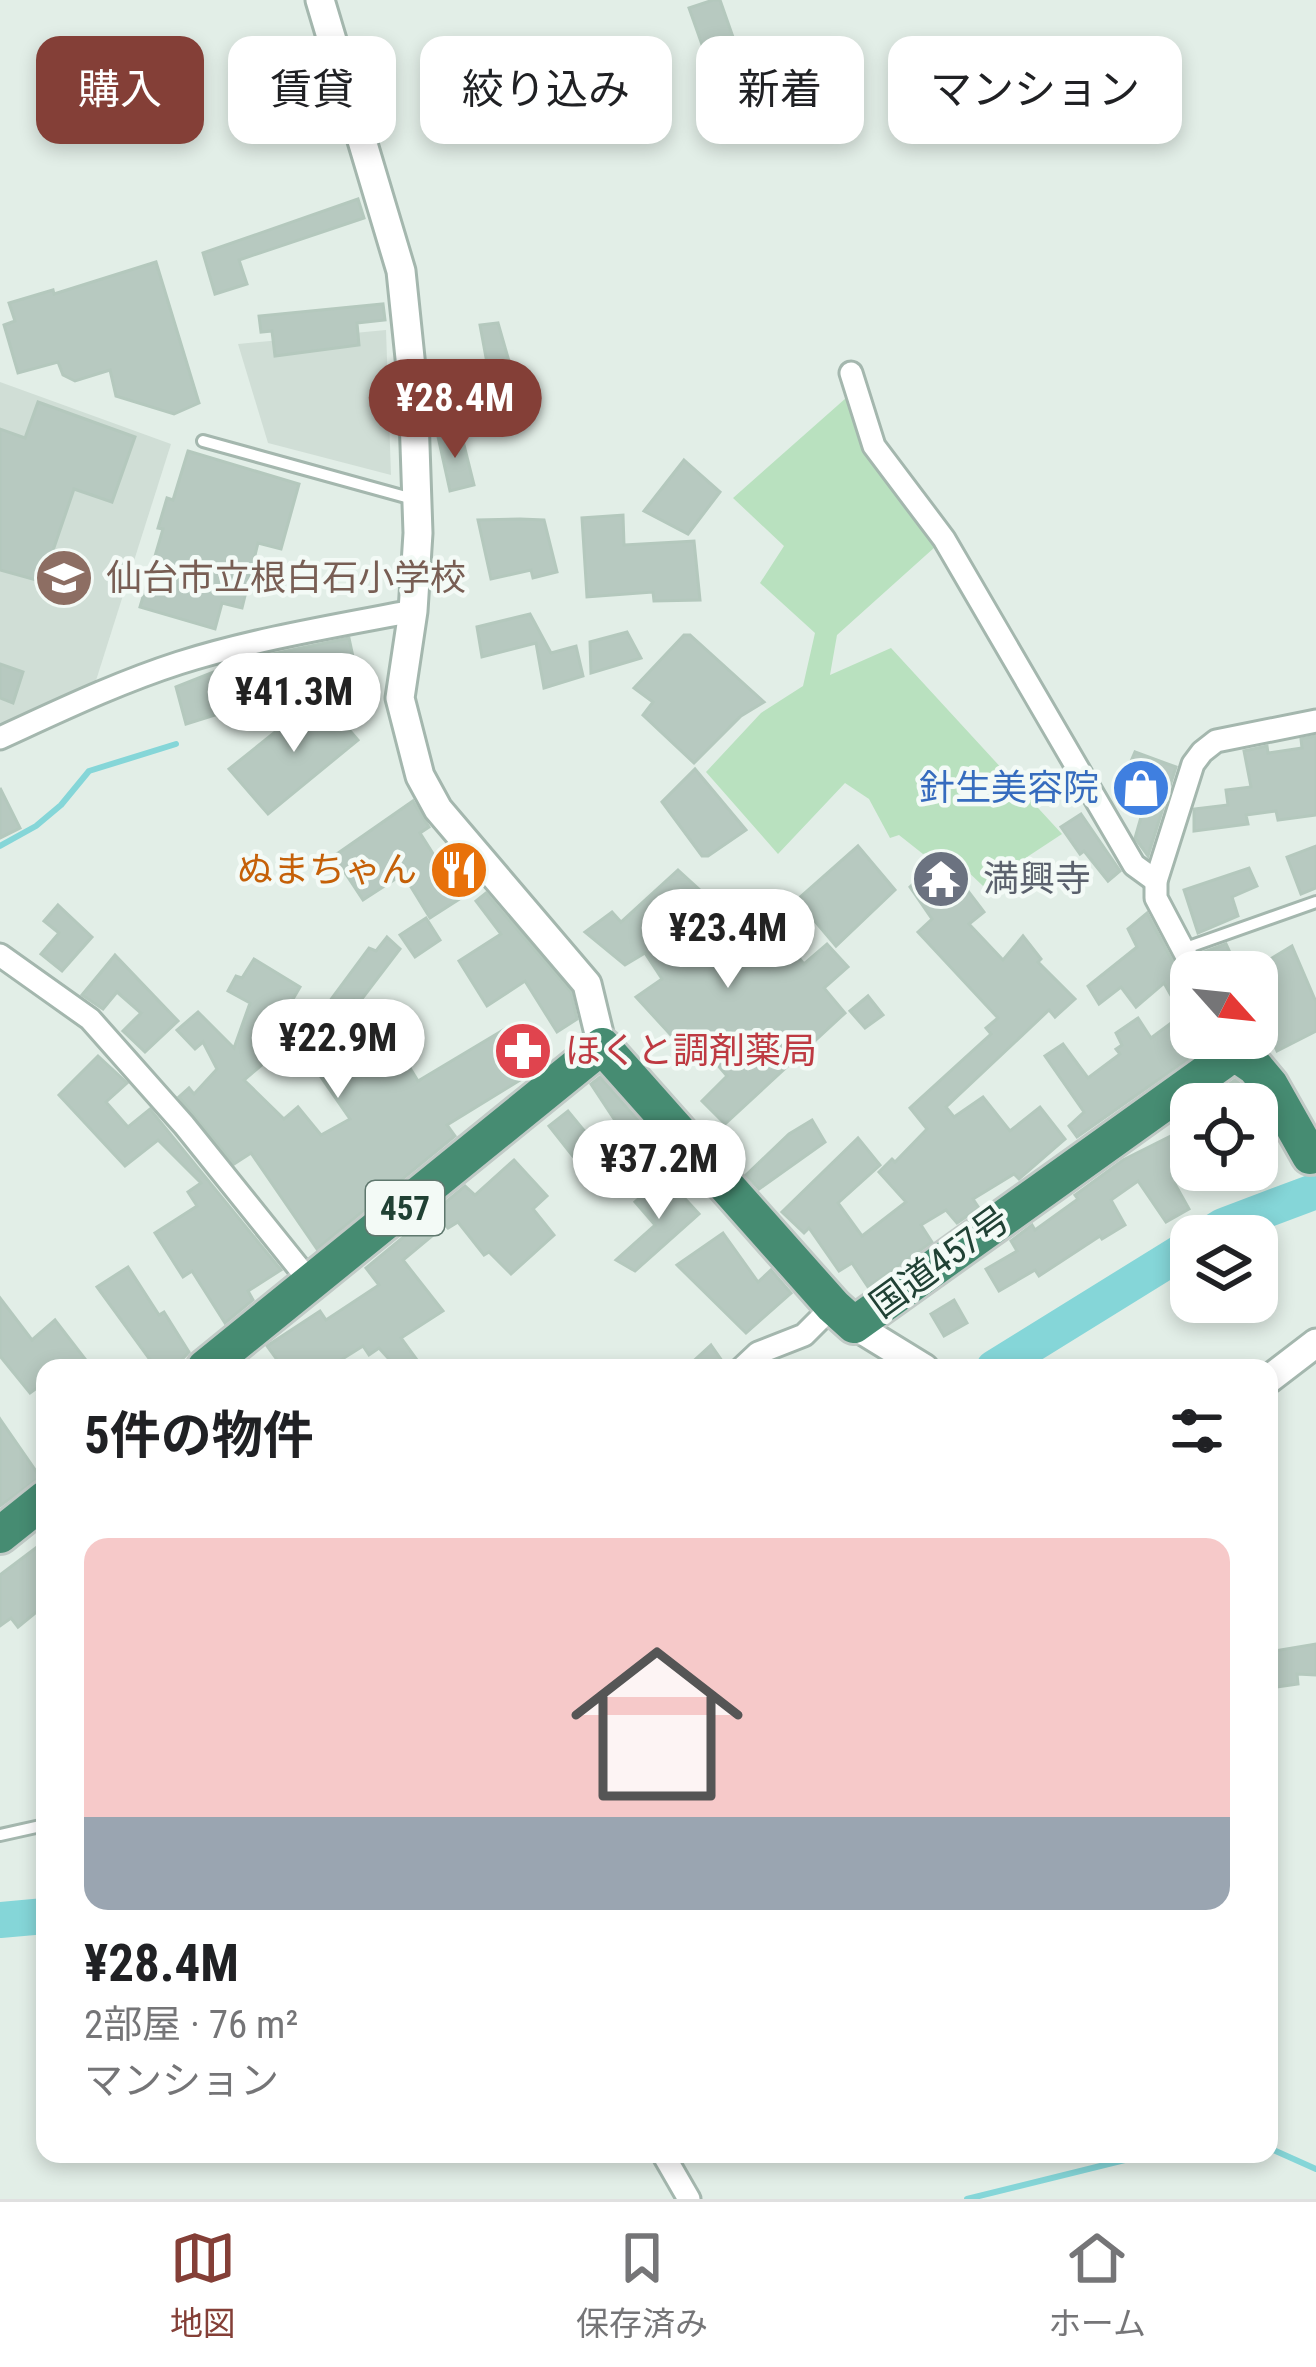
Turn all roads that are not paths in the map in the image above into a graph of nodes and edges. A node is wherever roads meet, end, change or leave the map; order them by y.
1 (320, 0) edge
2 (851, 374) dead end
3 (203, 441) dead end
4 (416, 500) junction
5 (413, 611) junction
6 (1316, 721) edge
7 (0, 738) edge
8 (1156, 881) junction
9 (1316, 902) edge
10 (1183, 949) joint
11 (0, 955) edge
12 (602, 1046) junction
13 (1226, 1059) edge
14 (1247, 1059) edge
15 (1310, 1156) dead end
16 (311, 1283) junction
17 (844, 1316) junction
18 (1316, 1343) edge
19 (224, 1359) edge
20 (752, 1359) edge
21 (910, 1359) edge
22 (1278, 1372) edge
23 (36, 1506) edge
24 (0, 1535) edge
25 (36, 1828) edge
26 (0, 1835) edge
27 (668, 2163) edge
28 (689, 2199) edge

1 - 4 street
2 - 8 street
3 - 4 lane
4 - 5 street
5 - 7 street
5 - 12 street
6 - 8 street
8 - 10 street
9 - 10 lane
11 - 16 street
12 - 16 highway, 457
12 - 17 highway, 国道457号
13 - 17 highway, 国道457号
14 - 15 highway, 国道457号
16 - 19 highway, 457
17 - 20 street
17 - 21 street
18 - 22 street
23 - 24 highway
25 - 26 lane
27 - 28 street

